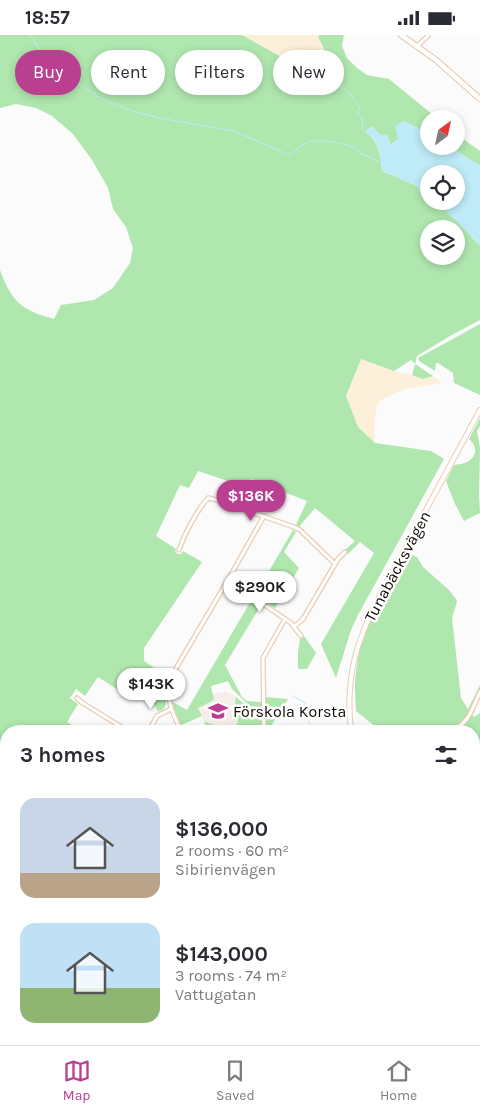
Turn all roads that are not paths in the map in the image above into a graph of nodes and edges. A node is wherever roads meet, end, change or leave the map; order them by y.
1 (401, 35) edge
2 (407, 35) edge
3 (428, 36) edge
4 (417, 46) junction
5 (480, 99) edge
6 (480, 411) edge
7 (264, 516) junction
8 (179, 550) dead end
9 (345, 552) dead end
10 (335, 565) junction
11 (228, 580) junction
12 (285, 619) junction
13 (295, 626) junction
14 (301, 636) dead end
15 (480, 691) edge
16 (77, 697) dead end
17 (171, 709) junction
18 (118, 725) edge
19 (153, 725) edge
20 (178, 725) edge
21 (264, 725) edge
22 (351, 725) edge
23 (460, 725) edge

1 - 4 main road
2 - 4 main road
3 - 4 street
4 - 5 main road
6 - 22 street, Tunabäcksvägen
7 - 8 street
7 - 10 street
7 - 11 street
9 - 10 street
10 - 13 street
11 - 12 street
11 - 17 street
12 - 13 street
12 - 21 street
13 - 14 street
15 - 23 street
16 - 18 street
17 - 19 street
17 - 20 street

